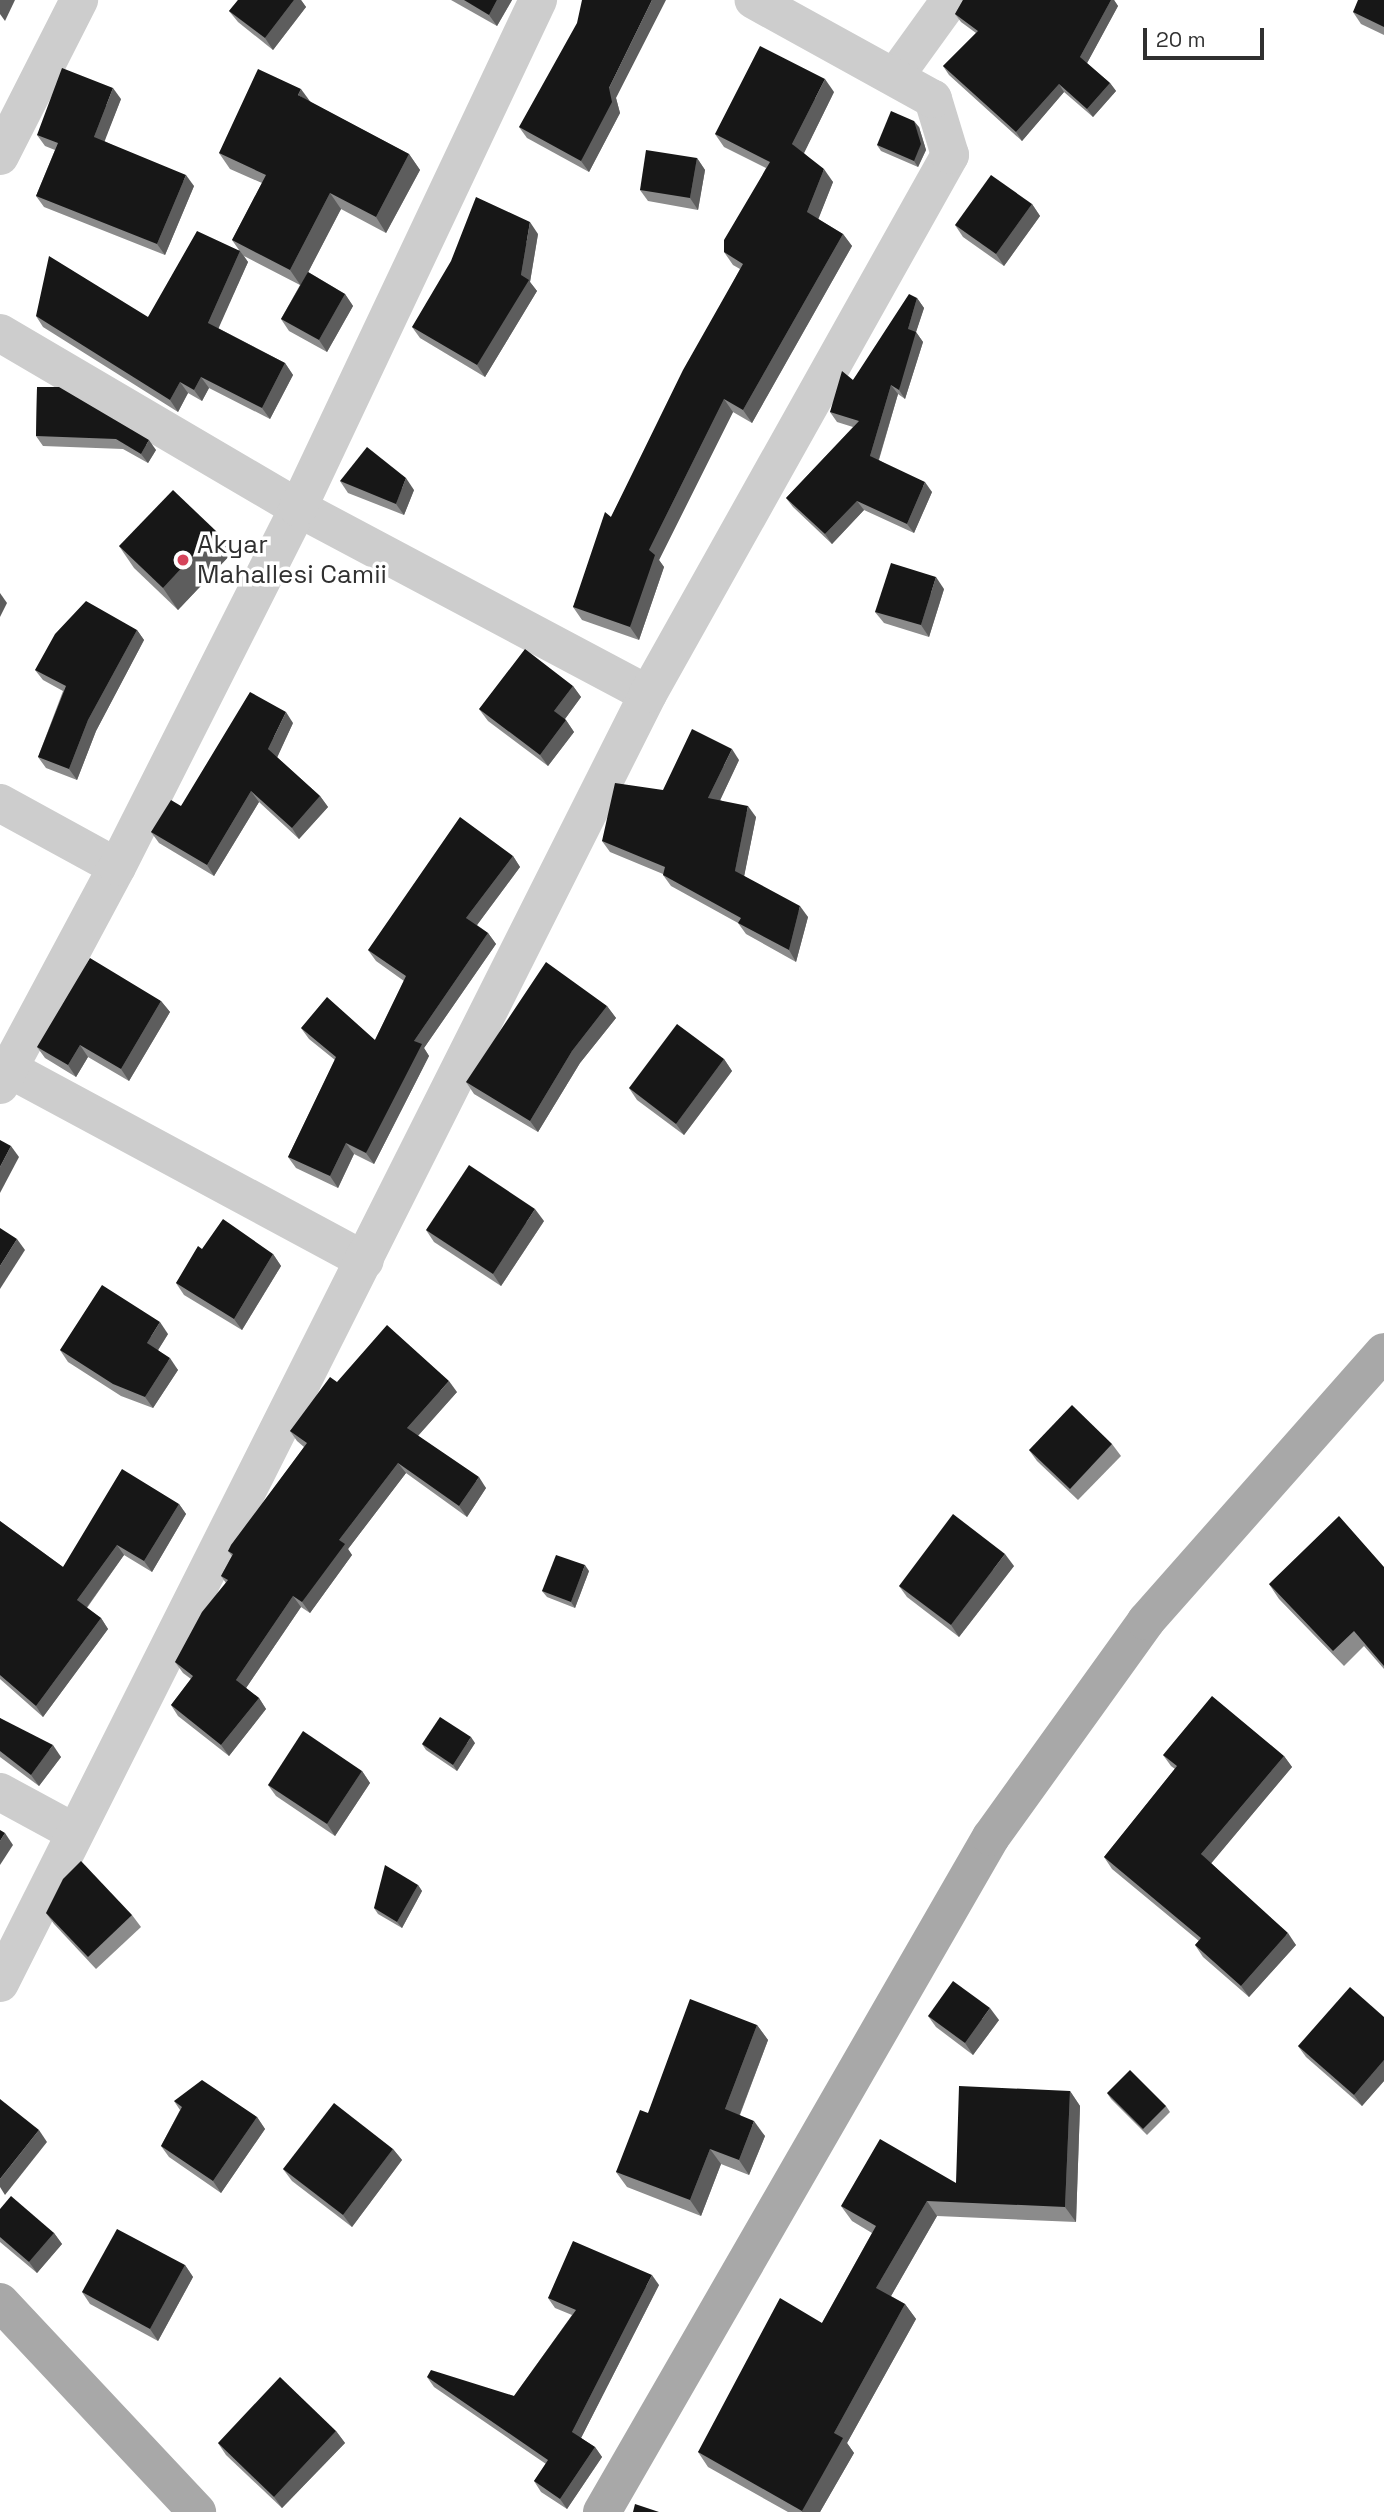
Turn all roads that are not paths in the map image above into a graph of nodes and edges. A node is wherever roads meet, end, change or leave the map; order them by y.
1 (79, 0) edge
2 (538, 0) edge
3 (754, 0) edge
4 (950, 0) edge
5 (897, 75) junction
6 (0, 156) edge
7 (0, 333) edge
8 (298, 508) junction
9 (648, 694) junction
10 (0, 803) edge
11 (117, 867) junction
12 (4, 1077) edge
13 (365, 1261) junction
14 (1384, 1352) edge
15 (0, 1792) edge
16 (74, 1832) junction
17 (0, 1983) edge
18 (0, 2302) edge
19 (197, 2512) edge
20 (602, 2512) edge

1 - 6 street
2 - 8 street
3 - 5 street
4 - 5 street
5 - 9 street
7 - 8 street
8 - 9 street
8 - 11 street
9 - 13 street
10 - 11 street
11 - 12 street
12 - 13 street
13 - 16 street
14 - 20 main road
15 - 16 street
16 - 17 street
18 - 19 main road

